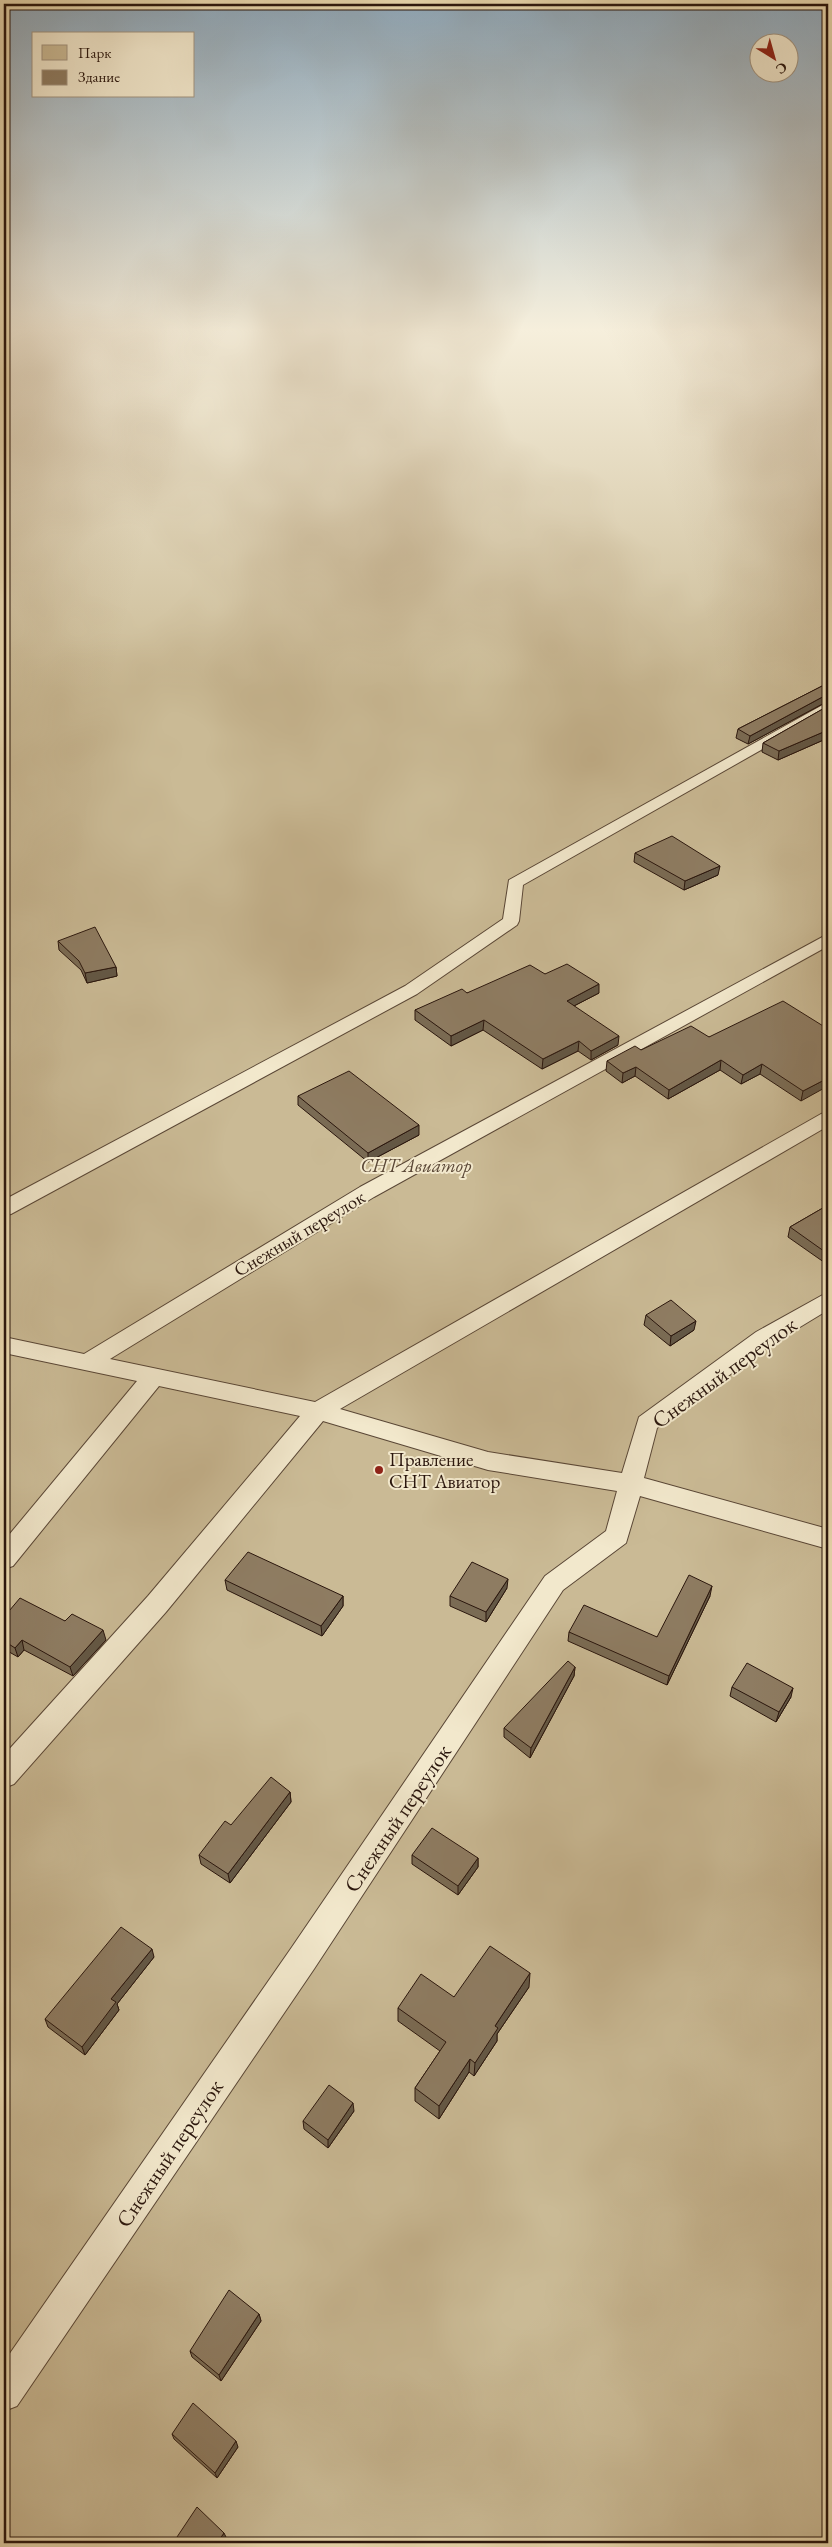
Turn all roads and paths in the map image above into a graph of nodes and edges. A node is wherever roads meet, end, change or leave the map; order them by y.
1 (828, 706) edge
2 (828, 940) edge
3 (828, 1118) edge
4 (4, 1208) edge
5 (828, 1300) edge
6 (4, 1345) edge
7 (89, 1361) junction
8 (154, 1375) junction
9 (318, 1411) junction
10 (632, 1484) junction
11 (828, 1539) edge
12 (4, 1559) edge
13 (4, 1775) edge
14 (4, 2393) edge

1 - 4 lane
2 - 7 lane, Снежный переулок
3 - 9 lane
5 - 10 lane, Снежный переулок
6 - 7 lane
7 - 8 lane
8 - 9 lane
8 - 12 lane
9 - 10 lane
9 - 13 lane
10 - 11 lane
10 - 14 lane, Снежный переулок

